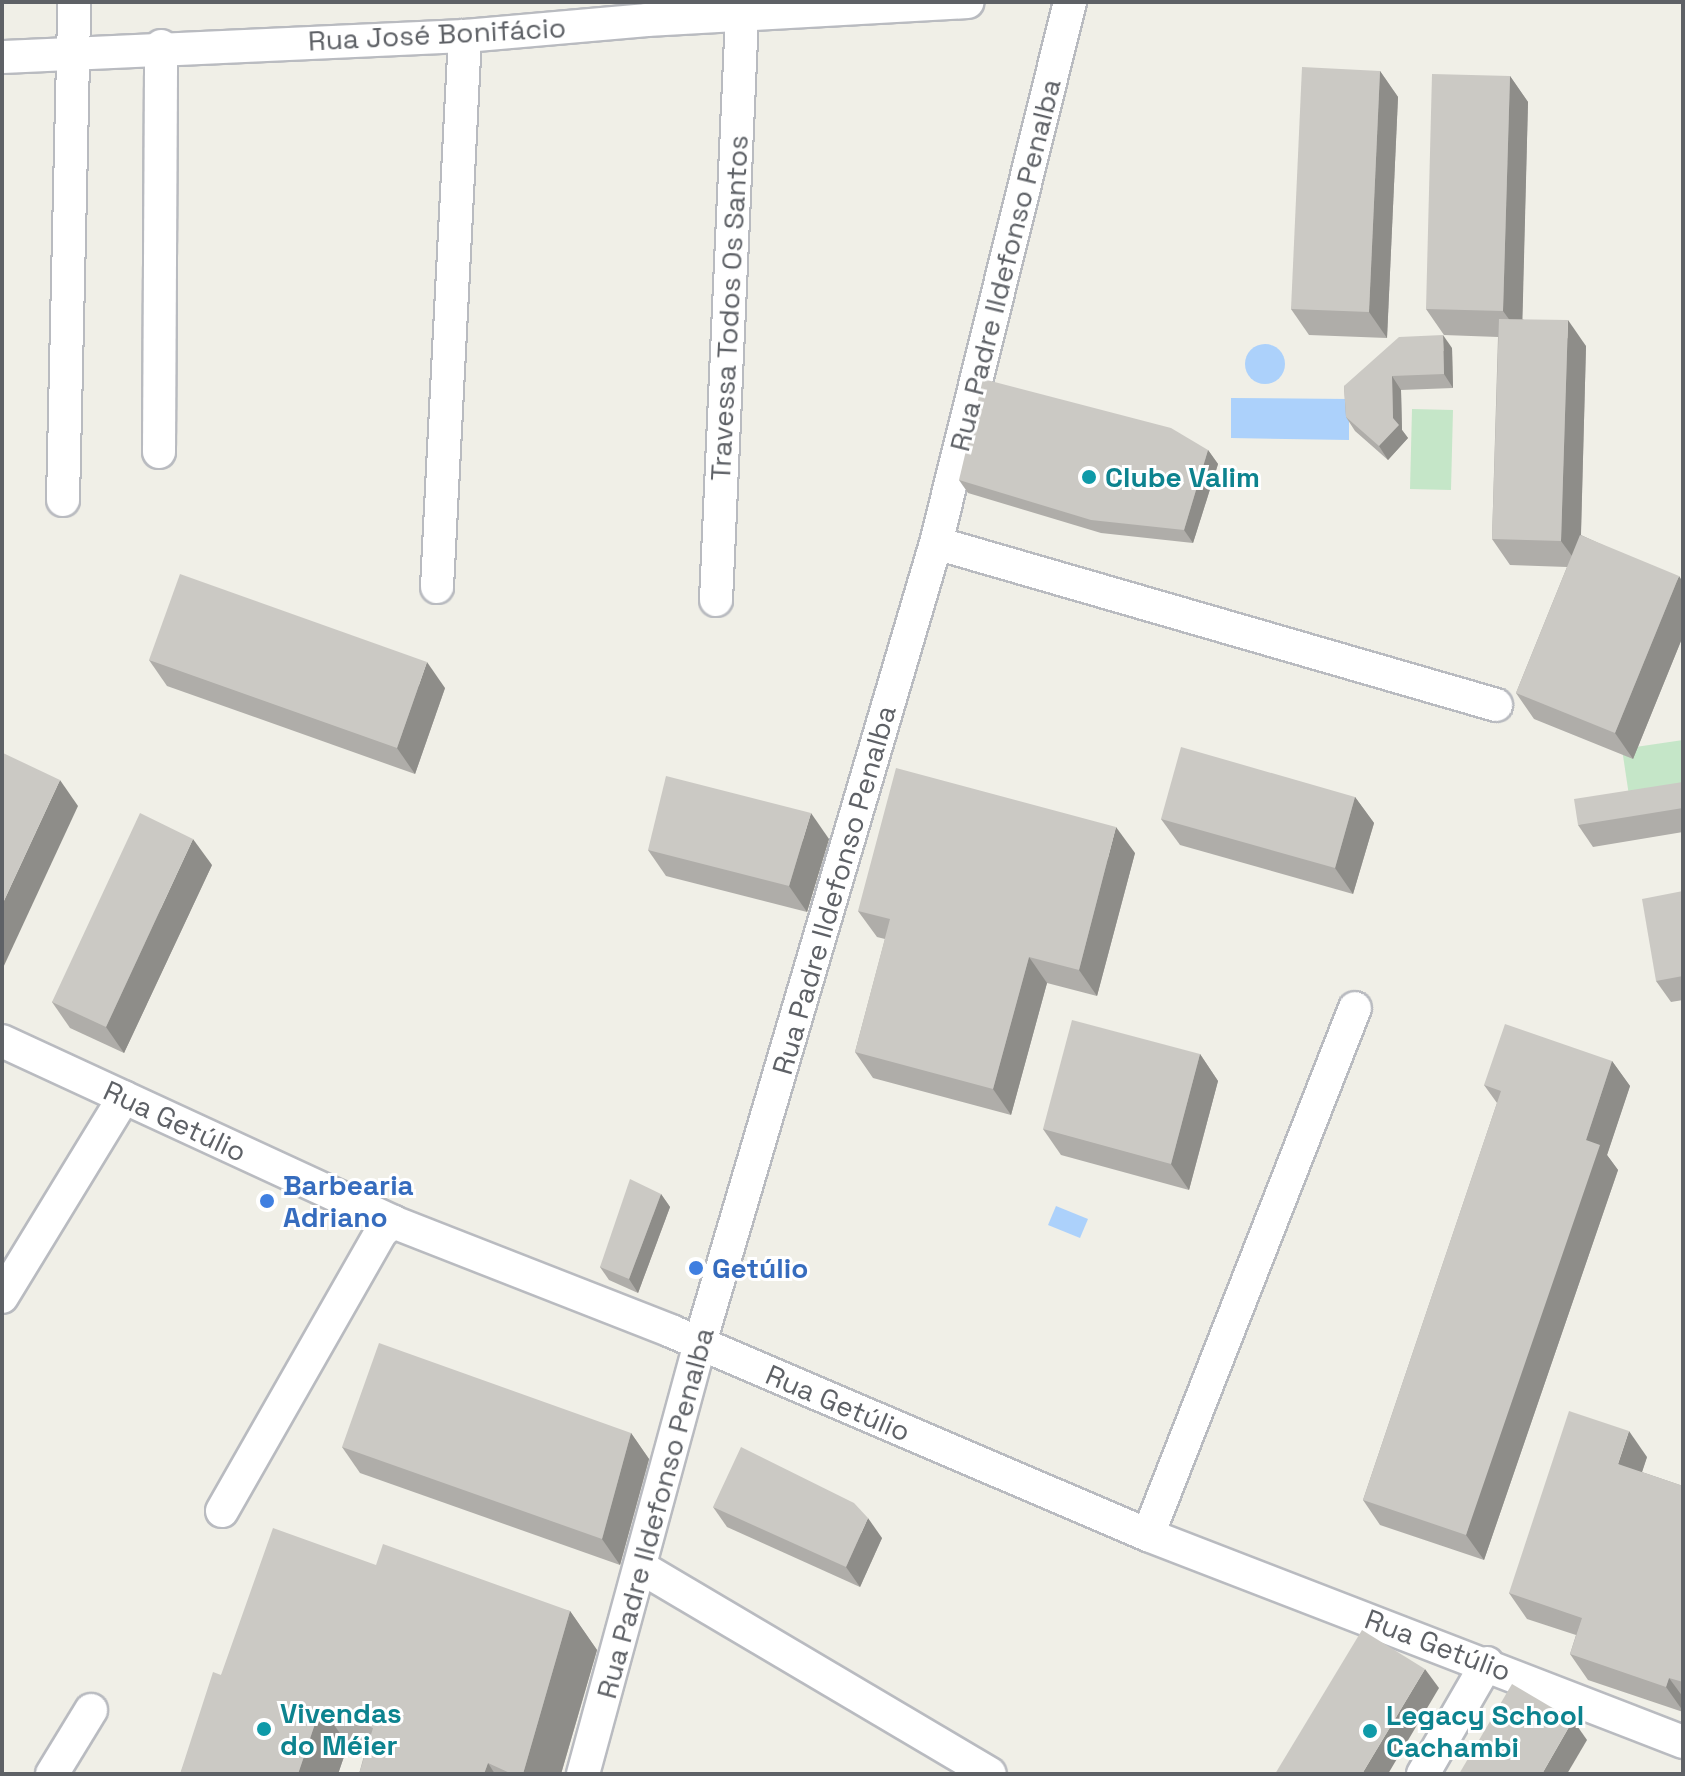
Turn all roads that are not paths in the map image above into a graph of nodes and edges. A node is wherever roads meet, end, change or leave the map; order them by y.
1 (74, 2) edge
2 (967, 2) edge
3 (1070, 2) edge
4 (646, 11) edge
5 (742, 17) junction
6 (465, 36) junction
7 (161, 46) junction
8 (75, 52) junction
9 (2, 57) edge
10 (159, 452) dead end
11 (63, 500) dead end
12 (936, 543) junction
13 (437, 587) dead end
14 (716, 600) dead end
15 (1496, 705) dead end
16 (1355, 1008) dead end
17 (2, 1041) edge
18 (124, 1097) junction
19 (393, 1222) junction
20 (2, 1297) edge
21 (699, 1346) junction
22 (222, 1511) dead end
23 (1148, 1535) junction
24 (642, 1568) junction
25 (1487, 1663) junction
26 (91, 1710) dead end
27 (1683, 1742) edge
28 (52, 1774) edge
29 (583, 1774) edge
30 (990, 1774) edge
31 (1423, 1774) edge

1 - 8 street
2 - 5 street, Rua José Bonifácio
3 - 12 street, Rua Padre Ildefonso Penalba
4 - 5 street, Rua José Bonifácio
4 - 6 street, Rua José Bonifácio
5 - 14 street, Travessa Todos Os Santos
6 - 7 street, Rua José Bonifácio
6 - 13 street
7 - 8 street, Rua José Bonifácio
7 - 10 street
8 - 9 street, Rua José Bonifácio
8 - 11 street
12 - 15 street
12 - 21 street, Rua Padre Ildefonso Penalba
16 - 23 street
17 - 18 street, Rua Getúlio
18 - 19 street, Rua Getúlio
18 - 20 street
19 - 21 street, Rua Getúlio
19 - 22 street
21 - 23 street, Rua Getúlio
21 - 24 street, Rua Padre Ildefonso Penalba
23 - 25 street, Rua Getúlio
24 - 29 street, Rua Padre Ildefonso Penalba
24 - 30 street
25 - 27 street, Rua Getúlio
25 - 31 street
26 - 28 street

